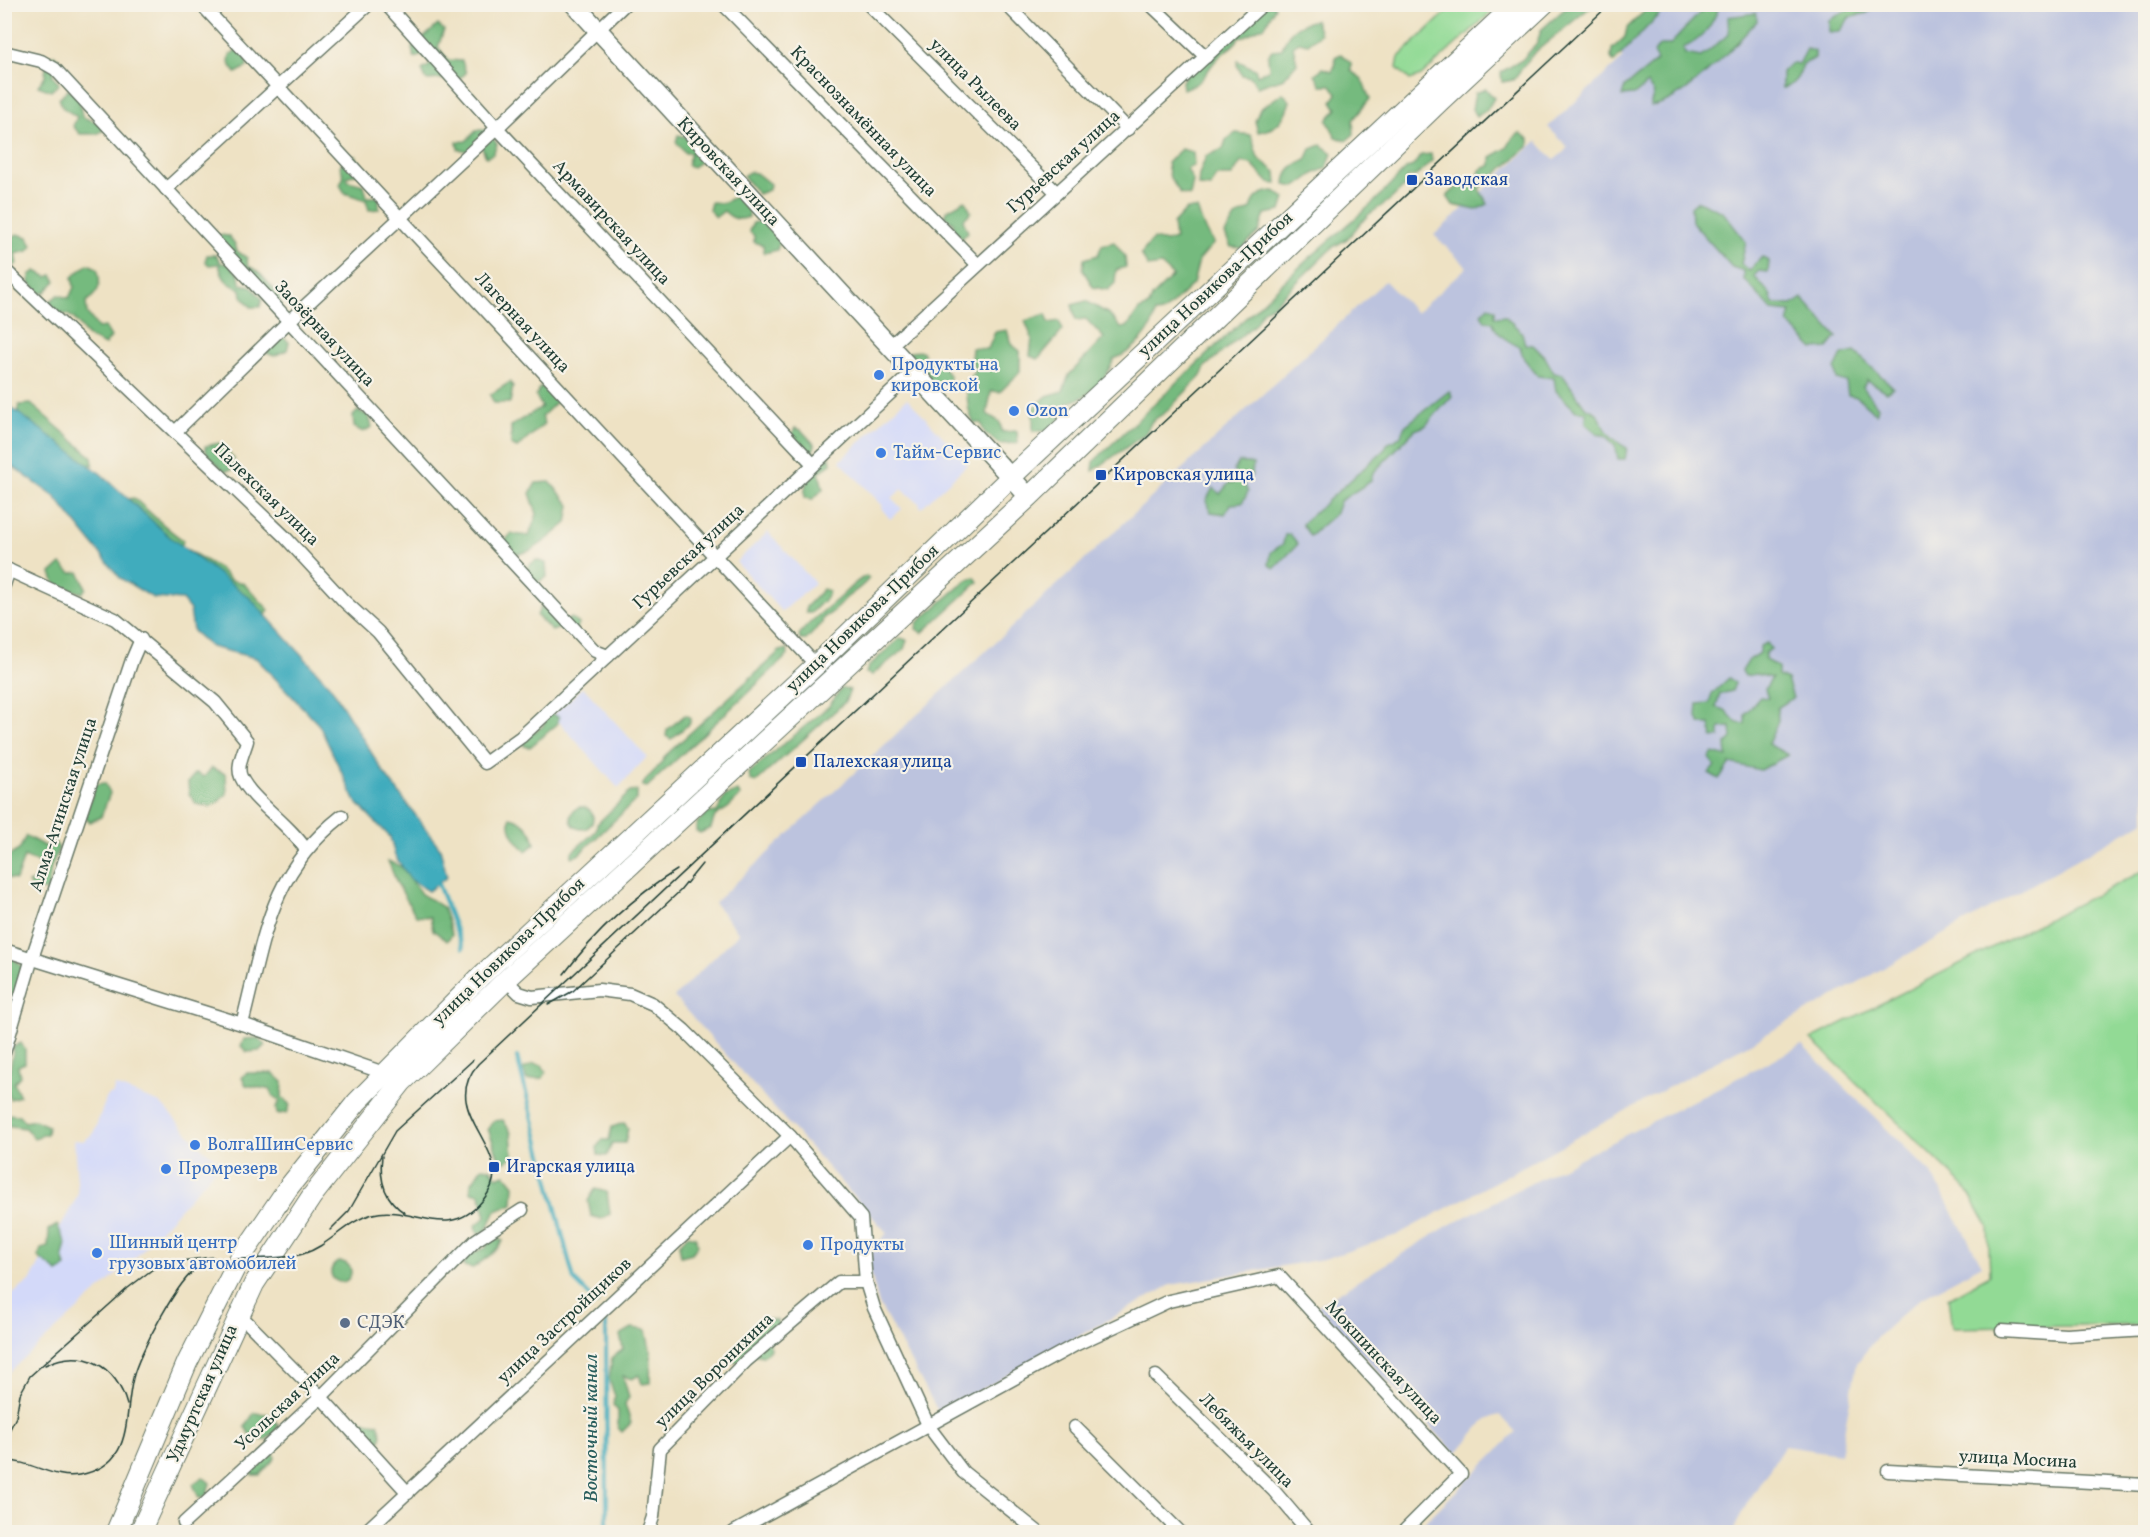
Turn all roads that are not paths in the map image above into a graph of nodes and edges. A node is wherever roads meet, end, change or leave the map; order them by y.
1 (201, 4) edge
2 (369, 4) edge
3 (386, 4) edge
4 (574, 4) edge
5 (625, 4) edge
6 (723, 4) edge
7 (868, 4) edge
8 (1006, 4) edge
9 (1150, 4) edge
10 (1263, 4) edge
11 (1516, 4) edge
12 (1544, 4) edge
13 (598, 30) junction
14 (4, 52) edge
15 (1206, 57) junction
16 (279, 88) junction
17 (497, 128) junction
18 (1128, 129) junction
19 (166, 189) junction
20 (1056, 192) junction
21 (400, 218) junction
22 (978, 265) junction
23 (4, 269) edge
24 (288, 322) junction
25 (889, 347) junction
26 (913, 372) junction
27 (176, 432) junction
28 (812, 463) junction
29 (1012, 476) junction
30 (1029, 497) junction
31 (715, 559) junction
32 (7, 569) edge
33 (4, 585) edge
34 (141, 639) junction
35 (608, 656) junction
36 (816, 665) junction
37 (485, 763) joint
38 (342, 816) dead end
39 (306, 850) junction
40 (4, 950) edge
41 (32, 958) junction
42 (506, 980) junction
43 (242, 1024) junction
44 (4, 1053) edge
45 (384, 1073) junction
46 (790, 1136) junction
47 (522, 1210) dead end
48 (270, 1258) joint
49 (239, 1260) joint
50 (866, 1282) junction
51 (239, 1314) junction
52 (2145, 1330) edge
53 (2002, 1331) dead end
54 (1156, 1376) dead end
55 (321, 1397) junction
56 (929, 1427) junction
57 (1075, 1428) dead end
58 (1888, 1471) dead end
59 (2145, 1485) edge
60 (408, 1493) junction
61 (184, 1523) dead end
62 (116, 1533) edge
63 (140, 1533) edge
64 (365, 1533) edge
65 (648, 1533) edge
66 (734, 1533) edge
67 (1038, 1533) edge
68 (1180, 1533) edge
69 (1309, 1533) edge
70 (1404, 1533) edge

1 - 16 street, Лагерная улица
2 - 16 street
3 - 17 street, Армавирская улица
4 - 13 street, Кировская улица
5 - 13 street
6 - 22 street, Краснознамённая улица
7 - 20 street, улица Рылеева
8 - 18 street
9 - 15 street
10 - 15 street, Гурьевская улица
11 - 29 main road, улица Новикова-Прибоя
12 - 30 main road, улица Новикова-Прибоя
13 - 17 street
13 - 25 street, Кировская улица
14 - 19 street, Заозёрная улица
15 - 18 street, Гурьевская улица
16 - 19 street
16 - 21 street, Лагерная улица
17 - 21 street
17 - 28 street, Армавирская улица
18 - 20 street, Гурьевская улица
19 - 24 street, Заозёрная улица
20 - 22 street, Гурьевская улица
21 - 24 street
21 - 31 street, Лагерная улица
22 - 25 street, Гурьевская улица
23 - 27 street, Палехская улица
24 - 27 street
24 - 35 street, Заозёрная улица
25 - 26 street, Кировская улица
26 - 28 street, Гурьевская улица
26 - 29 street, Кировская улица
27 - 37 street, Палехская улица
28 - 31 street, Гурьевская улица
29 - 30 street, Кировская улица
29 - 36 main road, улица Новикова-Прибоя
30 - 42 main road, улица Новикова-Прибоя
31 - 35 street, Гурьевская улица
31 - 36 street, Лагерная улица
32 - 33 street
32 - 34 street
34 - 39 street
34 - 41 street, Алма-Атинская улица
35 - 37 street, Гурьевская улица
36 - 45 main road, улица Новикова-Прибоя
38 - 39 street
39 - 43 street
40 - 41 street
41 - 43 street
41 - 44 street, Алма-Атинская улица
42 - 46 street
42 - 48 main road, улица Новикова-Прибоя
43 - 45 street
45 - 49 main road, улица Новикова-Прибоя
46 - 50 street
46 - 60 street, улица Застройщиков
47 - 55 street, Усольская улица
48 - 51 main road, Удмуртская улица
49 - 62 main road, Удмуртская улица
50 - 56 street
50 - 65 street, улица Воронихина
51 - 55 street
51 - 63 main road, Удмуртская улица
52 - 53 street
54 - 69 street, Лебяжья улица
55 - 60 street
55 - 61 street, Усольская улица
56 - 66 street
56 - 67 street
56 - 70 street, Мокшинская улица
57 - 68 street
58 - 59 street, улица Мосина
60 - 64 street, улица Застройщиков

